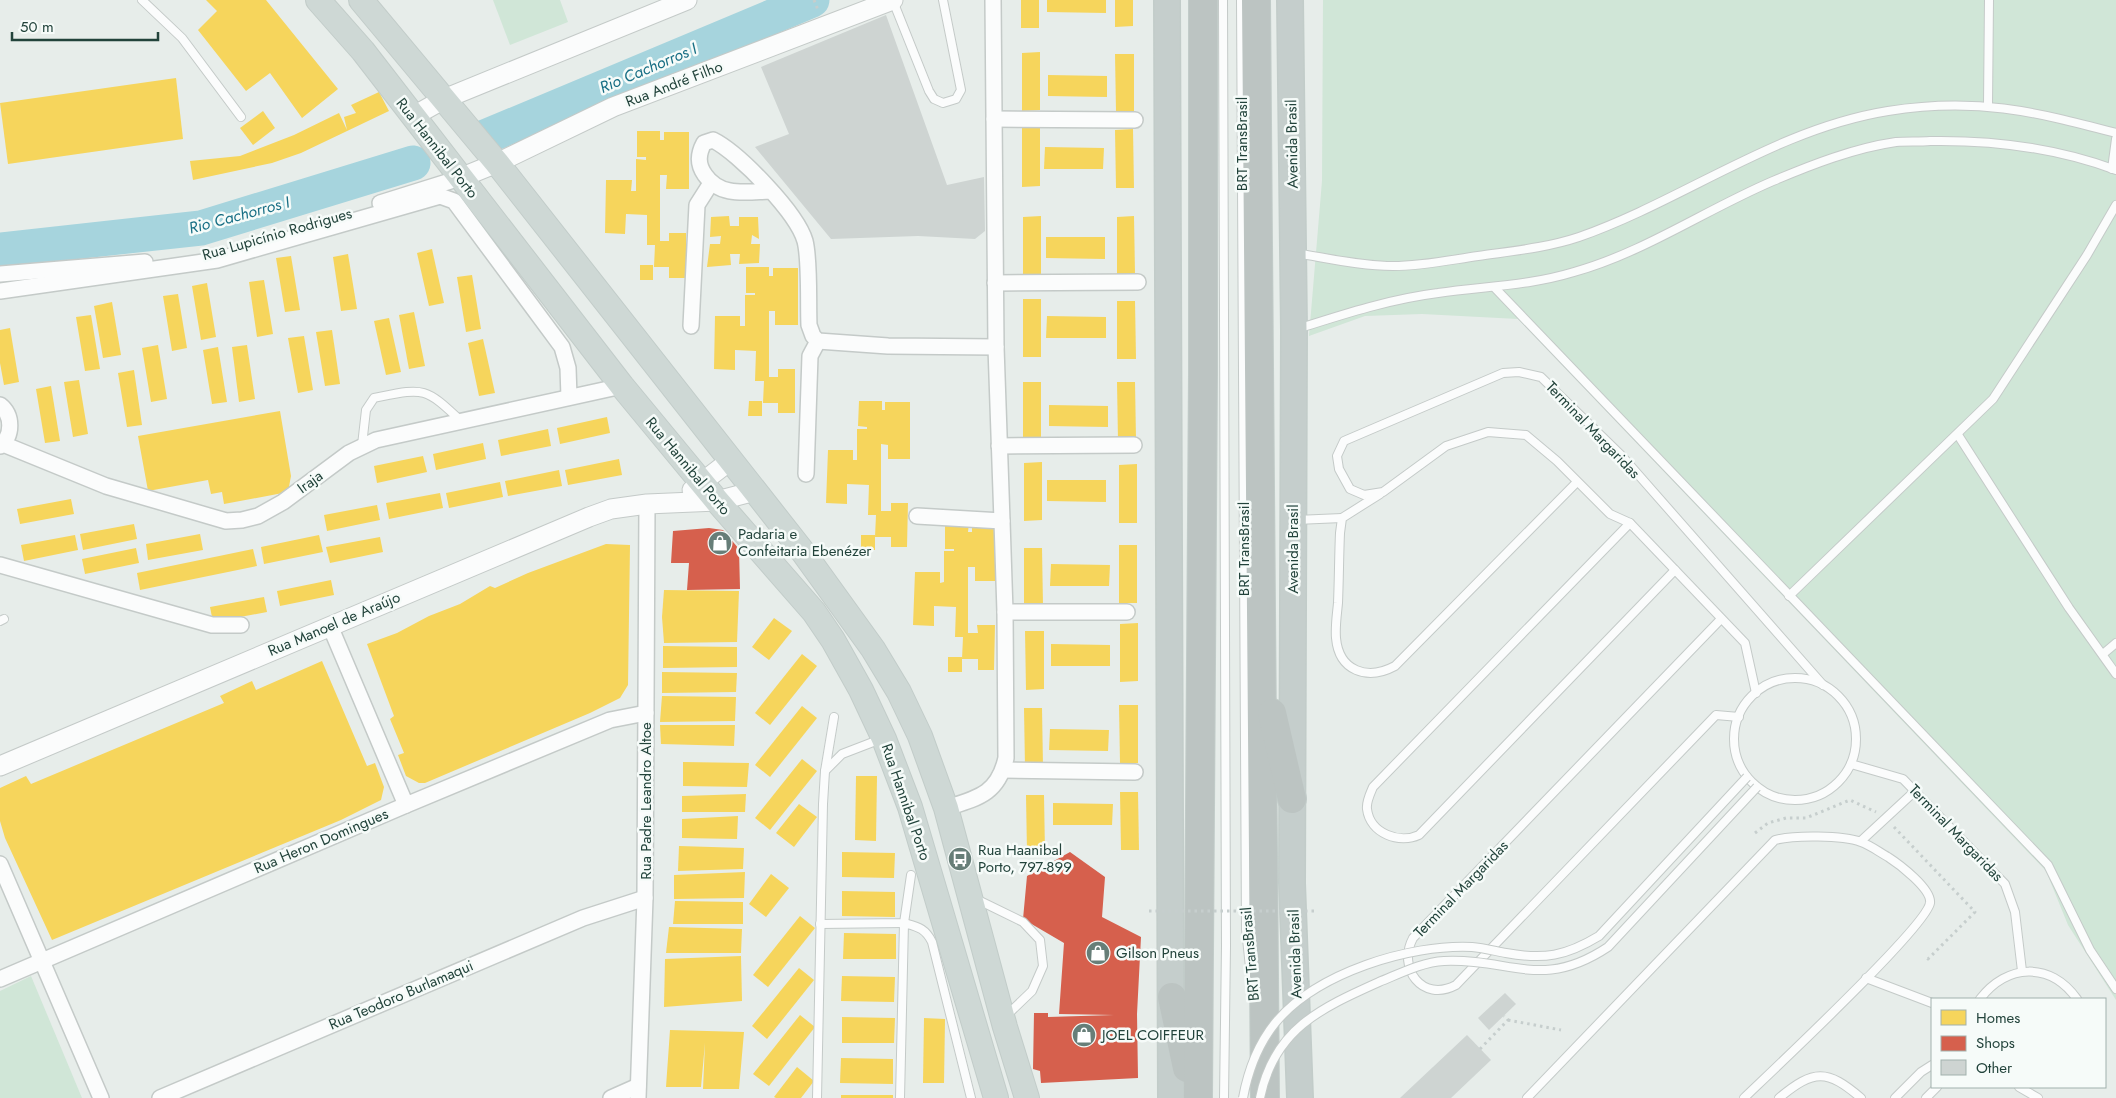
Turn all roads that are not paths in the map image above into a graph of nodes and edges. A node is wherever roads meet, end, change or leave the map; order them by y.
1 (142, 0) edge
2 (318, 0) edge
3 (361, 0) edge
4 (686, 0) edge
5 (892, 0) edge
6 (942, 0) edge
7 (993, 0) edge
8 (1168, 0) edge
9 (1203, 0) edge
10 (1223, 0) edge
11 (1241, 0) edge
12 (1256, 0) edge
13 (1290, 0) edge
14 (1988, 0) edge
15 (444, 99) junction
16 (1988, 106) junction
17 (241, 117) dead end
18 (412, 117) junction
19 (994, 119) junction
20 (1135, 120) dead end
21 (2116, 132) edge
22 (2116, 139) edge
23 (497, 163) junction
24 (2114, 170) edge
25 (460, 178) junction
26 (711, 183) junction
27 (769, 191) junction
28 (2116, 205) edge
29 (1292, 252) junction
30 (0, 274) edge
31 (1138, 282) dead end
32 (995, 283) junction
33 (1495, 288) junction
34 (0, 291) edge
35 (691, 326) dead end
36 (1294, 330) junction
37 (818, 341) junction
38 (996, 347) junction
39 (622, 386) junction
40 (570, 397) junction
41 (0, 405) edge
42 (461, 421) junction
43 (1958, 435) junction
44 (2, 445) edge
45 (362, 445) junction
46 (1134, 445) dead end
47 (999, 446) junction
48 (731, 460) junction
49 (806, 474) dead end
50 (702, 482) junction
51 (1577, 482) junction
52 (755, 491) junction
53 (1383, 492) junction
54 (717, 501) junction
55 (674, 502) junction
56 (647, 504) junction
57 (917, 516) dead end
58 (1342, 518) junction
59 (1293, 520) junction
60 (1002, 521) junction
61 (1630, 523) junction
62 (0, 565) edge
63 (1675, 570) junction
64 (1788, 596) junction
65 (1005, 612) junction
66 (1127, 612) dead end
67 (1721, 619) junction
68 (241, 625) dead end
69 (330, 626) junction
70 (2116, 643) edge
71 (2103, 654) junction
72 (1261, 664) junction
73 (2116, 674) edge
74 (1823, 685) junction
75 (1756, 693) junction
76 (646, 713) junction
77 (834, 717) dead end
78 (1738, 717) junction
79 (884, 739) junction
80 (1851, 764) junction
81 (0, 766) edge
82 (1003, 770) junction
83 (826, 771) junction
84 (1136, 772) dead end
85 (1747, 776) junction
86 (1757, 787) junction
87 (1915, 791) junction
88 (1292, 799) junction
89 (406, 805) junction
90 (946, 808) junction
91 (1861, 841) junction
92 (0, 864) edge
93 (910, 874) dead end
94 (970, 896) junction
95 (645, 898) junction
96 (904, 923) junction
97 (820, 924) junction
98 (40, 962) junction
99 (2022, 972) junction
100 (1866, 978) junction
101 (0, 980) edge
102 (1252, 989) dead end
103 (2116, 989) edge
104 (1172, 996) junction
105 (1981, 998) edge
106 (2076, 998) edge
107 (1931, 1003) edge
108 (1256, 1019) dead end
109 (1003, 1020) junction
110 (1931, 1067) edge
111 (1936, 1088) edge
112 (2021, 1088) edge
113 (638, 1092) edge
114 (995, 1092) edge
115 (101, 1098) edge
116 (160, 1098) edge
117 (611, 1098) edge
118 (816, 1098) edge
119 (900, 1098) edge
120 (971, 1098) edge
121 (1027, 1098) edge
122 (1171, 1098) edge
123 (1193, 1098) edge
124 (1198, 1098) edge
125 (1224, 1098) edge
126 (1244, 1098) edge
127 (1260, 1098) edge
128 (1264, 1098) edge
129 (1300, 1098) edge
130 (1527, 1098) edge
131 (1744, 1098) edge
132 (1779, 1098) edge
133 (1861, 1098) edge
134 (1895, 1098) edge
135 (1926, 1098) edge
136 (2038, 1098) edge

1 - 17 lane
2 - 18 main road, Rua Hannibal Porto
3 - 15 main road
4 - 15 street
5 - 6 lane
5 - 23 street, Rua André Filho
7 - 19 street
8 - 104 highway
9 - 124 highway
10 - 125 lane, BRT TransBrasil
11 - 102 lane, BRT TransBrasil
12 - 72 highway, Avenida Brasil
13 - 29 highway, Avenida Brasil
14 - 16 lane
15 - 18 street
15 - 23 main road
16 - 21 lane
16 - 29 lane
18 - 25 main road, Rua Hannibal Porto
19 - 20 street
19 - 32 street
22 - 24 lane
23 - 25 street, Rua André Filho
23 - 48 main road
24 - 33 lane
25 - 30 street, Rua Lupicínio Rodrigues
25 - 39 main road, Rua Hannibal Porto
26 - 27 street
26 - 27 street
26 - 35 street
27 - 37 street
28 - 43 lane
29 - 36 highway, Avenida Brasil
31 - 32 street
32 - 38 street
33 - 36 lane
33 - 64 lane
34 - 40 street
36 - 59 highway, Avenida Brasil
37 - 38 street
37 - 49 street
38 - 47 street
39 - 40 street, Iraja
39 - 50 main road, Rua Hannibal Porto
40 - 42 street, Iraja
41 - 44 street
42 - 45 street, Iraja
42 - 45 lane
43 - 64 lane
43 - 71 lane
44 - 45 street, Iraja
46 - 47 street
47 - 60 street
48 - 50 street
48 - 52 main road
50 - 54 main road, Rua Hannibal Porto
50 - 55 street
51 - 53 lane
51 - 58 lane
51 - 61 lane
52 - 54 street, Rua Manoel de Araújo
52 - 90 main road
53 - 58 lane
53 - 74 lane, Terminal Margaridas
54 - 55 street, Rua Manoel de Araújo
54 - 79 main road, Rua Hannibal Porto
55 - 56 street, Rua Manoel de Araújo
56 - 69 street, Rua Manoel de Araújo
56 - 76 street, Rua Padre Leandro Altoe
57 - 60 street
58 - 59 lane
59 - 88 highway, Avenida Brasil
60 - 65 street
61 - 63 lane
61 - 63 lane
62 - 68 street
63 - 67 lane
64 - 103 lane
65 - 66 street
65 - 82 street
67 - 75 lane
67 - 78 lane, Terminal Margaridas
69 - 81 street, Rua Manoel de Araújo
69 - 89 street
70 - 71 lane
71 - 73 lane
72 - 88 highway
72 - 128 highway, Avenida Brasil
74 - 75 lane, Terminal Margaridas
74 - 80 lane, Terminal Margaridas
75 - 78 lane, Terminal Margaridas
76 - 89 street, Rua Heron Domingues
76 - 95 street, Rua Padre Leandro Altoe
77 - 83 lane
78 - 85 lane, Terminal Margaridas
79 - 83 lane
79 - 114 main road, Rua Hannibal Porto
80 - 86 lane, Terminal Margaridas
80 - 87 lane, Terminal Margaridas
82 - 84 street
82 - 90 street
83 - 97 lane
85 - 86 lane, Terminal Margaridas
85 - 126 lane, bridge
86 - 127 lane, bridge
87 - 91 lane
87 - 99 lane, Terminal Margaridas
88 - 129 highway, Avenida Brasil
89 - 98 street, Rua Heron Domingues
90 - 94 main road
91 - 100 lane
91 - 130 lane
92 - 98 street
93 - 96 lane
94 - 109 main road
94 - 109 lane
95 - 113 street, Rua Padre Leandro Altoe
95 - 116 street, Rua Teodoro Burlamaqui
96 - 97 lane
96 - 119 lane
96 - 120 lane
97 - 118 lane
98 - 101 street, Rua Heron Domingues
98 - 115 street
99 - 105 lane
99 - 106 lane
100 - 107 lane
100 - 131 lane
104 - 122 highway
104 - 123 highway
108 - 128 lane, BRT TransBrasil
109 - 121 main road
110 - 134 lane
111 - 135 lane
112 - 136 lane
113 - 117 street
132 - 133 lane

